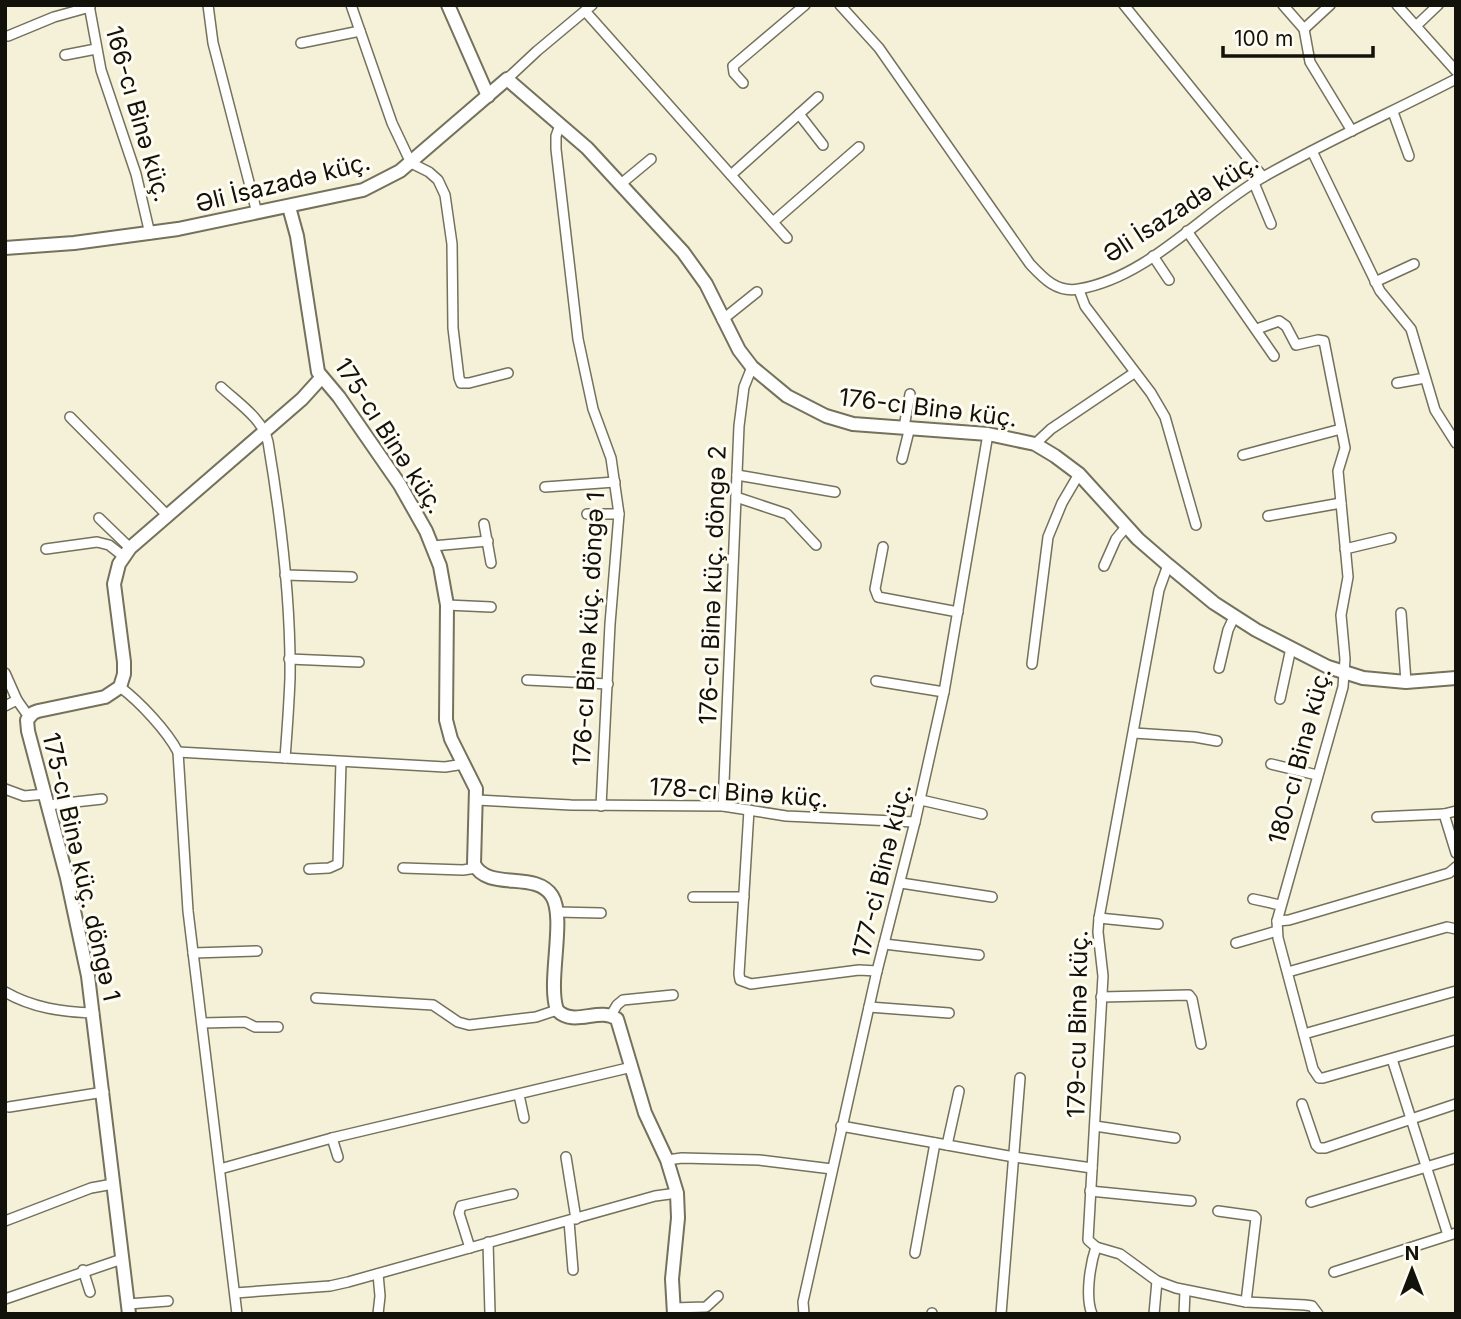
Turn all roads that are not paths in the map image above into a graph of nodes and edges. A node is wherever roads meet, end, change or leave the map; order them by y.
1 (208, 5) edge
2 (351, 5) edge
3 (448, 5) edge
4 (805, 5) edge
5 (840, 5) edge
6 (1124, 5) edge
7 (1283, 5) edge
8 (1330, 5) edge
9 (1397, 5) edge
10 (1438, 5) edge
11 (89, 6) edge
12 (588, 8) edge
13 (1416, 26) junction
14 (1304, 29) junction
15 (360, 31) junction
16 (8, 36) dead end
17 (301, 43) dead end
18 (96, 49) junction
19 (65, 55) dead end
20 (1456, 71) edge
21 (508, 79) junction
22 (1456, 79) edge
23 (743, 83) dead end
24 (488, 96) junction
25 (818, 97) dead end
26 (1393, 112) junction
27 (799, 114) junction
28 (560, 124) junction
29 (1352, 131) junction
30 (824, 145) dead end
31 (859, 147) dead end
32 (1312, 151) junction
33 (1409, 156) dead end
34 (651, 159) dead end
35 (411, 163) junction
36 (731, 175) junction
37 (1263, 177) junction
38 (622, 183) junction
39 (1254, 183) junction
40 (289, 207) junction
41 (257, 213) junction
42 (773, 222) junction
43 (1271, 224) dead end
44 (1187, 231) junction
45 (150, 234) junction
46 (787, 238) dead end
47 (5, 248) edge
48 (1153, 256) junction
49 (1414, 264) dead end
50 (1169, 280) dead end
51 (1375, 282) junction
52 (1079, 290) junction
53 (757, 292) dead end
54 (722, 320) junction
55 (1257, 329) junction
56 (1274, 356) dead end
57 (752, 367) junction
58 (508, 373) dead end
59 (1134, 373) junction
60 (321, 378) junction
61 (1425, 378) junction
62 (1397, 383) dead end
63 (221, 387) dead end
64 (910, 394) dead end
65 (70, 417) dead end
66 (907, 427) junction
67 (1341, 429) junction
68 (265, 432) junction
69 (988, 434) junction
70 (1456, 443) edge
71 (1035, 444) junction
72 (1243, 455) dead end
73 (902, 459) dead end
74 (1079, 474) junction
75 (737, 475) junction
76 (615, 482) junction
77 (545, 487) dead end
78 (835, 492) dead end
79 (736, 497) junction
80 (1341, 503) junction
81 (587, 514) dead end
82 (619, 514) junction
83 (167, 515) junction
84 (1268, 516) dead end
85 (99, 517) dead end
86 (484, 524) dead end
87 (1196, 525) dead end
88 (1126, 527) junction
89 (1391, 538) dead end
90 (488, 541) junction
91 (816, 545) dead end
92 (433, 546) junction
93 (883, 547) dead end
94 (46, 549) dead end
95 (1345, 549) junction
96 (127, 552) junction
97 (491, 563) dead end
98 (1168, 565) junction
99 (1104, 566) dead end
100 (285, 575) junction
101 (352, 577) dead end
102 (447, 605) junction
103 (491, 607) dead end
104 (958, 612) junction
105 (1401, 613) dead end
106 (1234, 617) junction
107 (1291, 648) junction
108 (289, 659) junction
109 (359, 662) dead end
110 (1032, 664) dead end
111 (1219, 668) dead end
112 (5, 673) edge
113 (1345, 673) junction
114 (1456, 678) edge
115 (527, 680) dead end
116 (876, 681) dead end
117 (1406, 682) junction
118 (607, 684) junction
119 (120, 688) junction
120 (944, 692) junction
121 (1280, 699) dead end
122 (17, 700) junction
123 (5, 706) edge
124 (29, 717) junction
125 (1134, 733) junction
126 (1217, 741) dead end
127 (178, 752) junction
128 (285, 758) junction
129 (341, 762) junction
130 (464, 764) junction
131 (1271, 764) dead end
132 (1317, 775) junction
133 (5, 789) edge
134 (47, 799) junction
135 (102, 799) dead end
136 (477, 800) junction
137 (921, 800) junction
138 (601, 806) junction
139 (723, 806) junction
140 (750, 810) junction
141 (1456, 811) edge
142 (982, 814) dead end
143 (1444, 814) junction
144 (1377, 817) dead end
145 (915, 822) junction
146 (1456, 853) edge
147 (1456, 867) edge
148 (403, 868) dead end
149 (476, 868) junction
150 (309, 869) dead end
151 (901, 883) junction
152 (744, 897) junction
153 (693, 898) dead end
154 (992, 898) dead end
155 (1253, 899) dead end
156 (1280, 905) junction
157 (556, 912) junction
158 (601, 913) dead end
159 (1099, 918) junction
160 (1158, 924) dead end
161 (1277, 926) junction
162 (1456, 929) edge
163 (1236, 943) dead end
164 (884, 944) junction
165 (257, 951) dead end
166 (193, 953) junction
167 (979, 956) dead end
168 (877, 971) junction
169 (1288, 972) junction
170 (1456, 991) edge
171 (5, 992) edge
172 (673, 995) dead end
173 (1101, 997) junction
174 (316, 998) dead end
175 (869, 1007) junction
176 (557, 1010) junction
177 (94, 1013) junction
178 (949, 1013) dead end
179 (611, 1015) junction
180 (202, 1023) junction
181 (278, 1027) dead end
182 (1304, 1034) junction
183 (1456, 1040) edge
184 (1201, 1044) dead end
185 (1392, 1059) junction
186 (632, 1067) junction
187 (1020, 1078) dead end
188 (959, 1091) dead end
189 (104, 1092) junction
190 (519, 1095) junction
191 (1302, 1104) dead end
192 (1456, 1104) edge
193 (9, 1107) dead end
194 (524, 1118) dead end
195 (1411, 1119) junction
196 (841, 1126) junction
197 (1096, 1126) junction
198 (332, 1138) junction
199 (1175, 1138) dead end
200 (935, 1143) junction
201 (947, 1145) junction
202 (338, 1157) dead end
203 (566, 1157) dead end
204 (1014, 1157) junction
205 (1456, 1158) edge
206 (667, 1160) junction
207 (1426, 1167) junction
208 (1092, 1168) junction
209 (220, 1169) junction
210 (832, 1169) junction
211 (113, 1184) junction
212 (1090, 1191) junction
213 (677, 1193) junction
214 (513, 1194) dead end
215 (1191, 1201) dead end
216 (1311, 1202) dead end
217 (1218, 1211) dead end
218 (572, 1220) junction
219 (5, 1221) edge
220 (1452, 1234) edge
221 (488, 1242) junction
222 (1096, 1247) junction
223 (470, 1248) junction
224 (915, 1253) dead end
225 (122, 1259) junction
226 (83, 1270) junction
227 (573, 1270) dead end
228 (1334, 1272) dead end
229 (378, 1274) junction
230 (1157, 1281) junction
231 (1185, 1291) junction
232 (90, 1292) dead end
233 (235, 1293) junction
234 (718, 1296) dead end
235 (5, 1299) edge
236 (168, 1301) dead end
237 (1246, 1302) junction
238 (129, 1309) edge
239 (674, 1311) edge
240 (490, 1313) edge
241 (237, 1314) edge
242 (378, 1314) edge
243 (804, 1314) edge
244 (1001, 1314) edge
245 (1092, 1314) edge
246 (1154, 1314) edge
247 (1184, 1314) edge
248 (1318, 1314) edge

1 - 41 street
2 - 15 street
3 - 24 street
4 - 23 street
5 - 52 street
6 - 37 street
7 - 14 street
8 - 14 street
9 - 13 street
10 - 13 street
11 - 16 street
11 - 18 street, 166-cı Binə küç.
12 - 21 street, Əli İsazadə küç.
12 - 36 street
13 - 20 street
14 - 29 street
15 - 17 street
15 - 35 street
18 - 19 street
18 - 45 street, 166-cı Binə küç.
21 - 24 street, Əli İsazadə küç.
21 - 28 street, 176-cı Binə küç.
22 - 26 street, Əli İsazadə küç.
24 - 35 street, Əli İsazadə küç.
25 - 27 street
26 - 29 street, Əli İsazadə küç.
26 - 33 street
27 - 30 street
27 - 36 street
28 - 38 street, 176-cı Binə küç.
28 - 76 street, 176-cı Binə küç. döngə 1
29 - 32 street, Əli İsazadə küç.
31 - 42 street
32 - 37 street, Əli İsazadə küç.
32 - 51 street
34 - 38 street
35 - 40 street, Əli İsazadə küç.
35 - 58 street
36 - 42 street
37 - 39 street, Əli İsazadə küç.
38 - 54 street, 176-cı Binə küç.
39 - 43 street
39 - 44 street, Əli İsazadə küç.
40 - 41 street, Əli İsazadə küç.
40 - 60 street, 175-cı Binə küç.
41 - 45 street, Əli İsazadə küç.
42 - 46 street
44 - 48 street, Əli İsazadə küç.
44 - 55 street
45 - 47 street, Əli İsazadə küç.
48 - 50 street
48 - 52 street, Əli İsazadə küç.
49 - 51 street
51 - 61 street
52 - 59 street
53 - 54 street
54 - 57 street, 176-cı Binə küç.
55 - 56 street
55 - 67 street, 180-cı Binə küç.
57 - 66 street, 176-cı Binə küç.
57 - 75 street, 176-cı Binə küç. döngə 2
59 - 71 street
59 - 87 street
60 - 68 street
60 - 92 street, 175-cı Binə küç.
61 - 62 street
61 - 70 street
63 - 68 street
64 - 66 street
65 - 83 street
66 - 69 street, 176-cı Binə küç.
66 - 73 street
67 - 72 street
67 - 80 street, 180-cı Binə küç.
68 - 83 street
68 - 100 street
69 - 71 street, 176-cı Binə küç.
69 - 104 street, 177-ci Binə küç.
71 - 74 street, 176-cı Binə küç.
74 - 88 street, 176-cı Binə küç.
74 - 110 street
75 - 78 street
75 - 79 street, 176-cı Binə küç. döngə 2
76 - 77 street
76 - 82 street, 176-cı Binə küç. döngə 1
79 - 91 street
79 - 139 street, 176-cı Binə küç. döngə 2
80 - 84 street
80 - 95 street, 180-cı Binə küç.
81 - 82 street
82 - 118 street, 176-cı Binə küç. döngə 1
83 - 96 street
85 - 96 street
86 - 90 street
88 - 98 street, 176-cı Binə küç.
88 - 99 street
89 - 95 street
90 - 92 street
90 - 97 street
92 - 102 street, 175-cı Binə küç.
93 - 104 street
94 - 96 street
95 - 113 street, 180-cı Binə küç.
96 - 119 street
98 - 106 street, 176-cı Binə küç.
98 - 125 street, 179-cu Binə küç.
100 - 101 street
100 - 108 street
102 - 103 street
102 - 130 street, 175-cı Binə küç.
104 - 120 street, 177-ci Binə küç.
105 - 117 street
106 - 107 street, 176-cı Binə küç.
106 - 111 street
107 - 113 street, 176-cı Binə küç.
107 - 121 street
108 - 109 street
108 - 128 street
112 - 122 street
113 - 117 street, 176-cı Binə küç.
113 - 132 street, 180-cı Binə küç.
114 - 117 street, 176-cı Binə küç.
115 - 118 street
116 - 120 street
118 - 138 street, 176-cı Binə küç. döngə 1
119 - 124 street, 175-cı Binə küç. döngə 1
119 - 127 street
120 - 137 street, 177-ci Binə küç.
122 - 123 street
122 - 124 street
124 - 134 street, 175-cı Binə küç. döngə 1
125 - 126 street
125 - 159 street, 179-cu Binə küç.
127 - 128 street
127 - 166 street
128 - 129 street
129 - 130 street
129 - 150 street
130 - 136 street, 175-cı Binə küç.
131 - 132 street
132 - 156 street, 180-cı Binə küç.
133 - 134 street
134 - 135 street
134 - 177 street, 175-cı Binə küç. döngə 1
136 - 138 street, 178-cı Binə küç.
136 - 149 street, 175-cı Binə küç.
137 - 142 street
137 - 145 street, 177-ci Binə küç.
138 - 139 street, 178-cı Binə küç.
139 - 140 street, 178-cı Binə küç.
140 - 145 street, 178-cı Binə küç.
140 - 152 street
141 - 143 street
143 - 144 street
143 - 146 street
145 - 151 street, 177-ci Binə küç.
147 - 161 street
148 - 149 street
149 - 157 street
151 - 154 street
151 - 164 street, 177-ci Binə küç.
152 - 153 street
152 - 168 street
155 - 156 street
156 - 161 street, 180-cı Binə küç.
157 - 158 street
157 - 176 street
159 - 160 street
159 - 173 street, 179-cu Binə küç.
161 - 163 street
161 - 169 street, 180-cı Binə küç.
162 - 169 street
164 - 167 street
164 - 168 street, 177-ci Binə küç.
165 - 166 street
166 - 180 street
168 - 175 street, 177-ci Binə küç.
169 - 182 street, 180-cı Binə küç.
170 - 182 street
171 - 177 street
172 - 179 street
173 - 184 street
173 - 197 street, 179-cu Binə küç.
174 - 176 street
175 - 178 street
175 - 196 street, 177-ci Binə küç.
176 - 179 street
177 - 189 street, 175-cı Binə küç. döngə 1
179 - 186 street
180 - 181 street
180 - 209 street
182 - 185 street, 180-cı Binə küç.
183 - 185 street, 180-cı Binə küç.
185 - 195 street
186 - 190 street
186 - 206 street
187 - 204 street
188 - 201 street
189 - 193 street
189 - 211 street, 175-cı Binə küç. döngə 1
190 - 194 street
190 - 198 street
191 - 195 street
192 - 195 street
195 - 207 street
196 - 200 street
196 - 210 street, 177-ci Binə küç.
197 - 199 street
197 - 208 street, 179-cu Binə küç.
198 - 202 street
198 - 209 street
200 - 201 street
200 - 224 street
201 - 204 street
203 - 218 street
204 - 208 street
204 - 244 street
205 - 207 street
206 - 210 street
206 - 213 street
207 - 216 street
207 - 220 street
208 - 212 street, 179-cu Binə küç.
209 - 233 street
210 - 243 street, 177-ci Binə küç.
211 - 219 street
211 - 225 street, 175-cı Binə küç. döngə 1
212 - 215 street
212 - 222 street, 179-cu Binə küç.
213 - 218 street
213 - 239 street
214 - 223 street
217 - 237 street
218 - 221 street
218 - 227 street
220 - 228 street
221 - 223 street
221 - 240 street
222 - 230 street
222 - 245 street
223 - 229 street
225 - 226 street
225 - 238 street, 175-cı Binə küç. döngə 1
226 - 232 street
226 - 235 street
229 - 233 street
229 - 242 street
230 - 231 street
230 - 246 street
231 - 237 street
231 - 247 street
233 - 241 street
234 - 239 street
236 - 238 street
237 - 248 street

